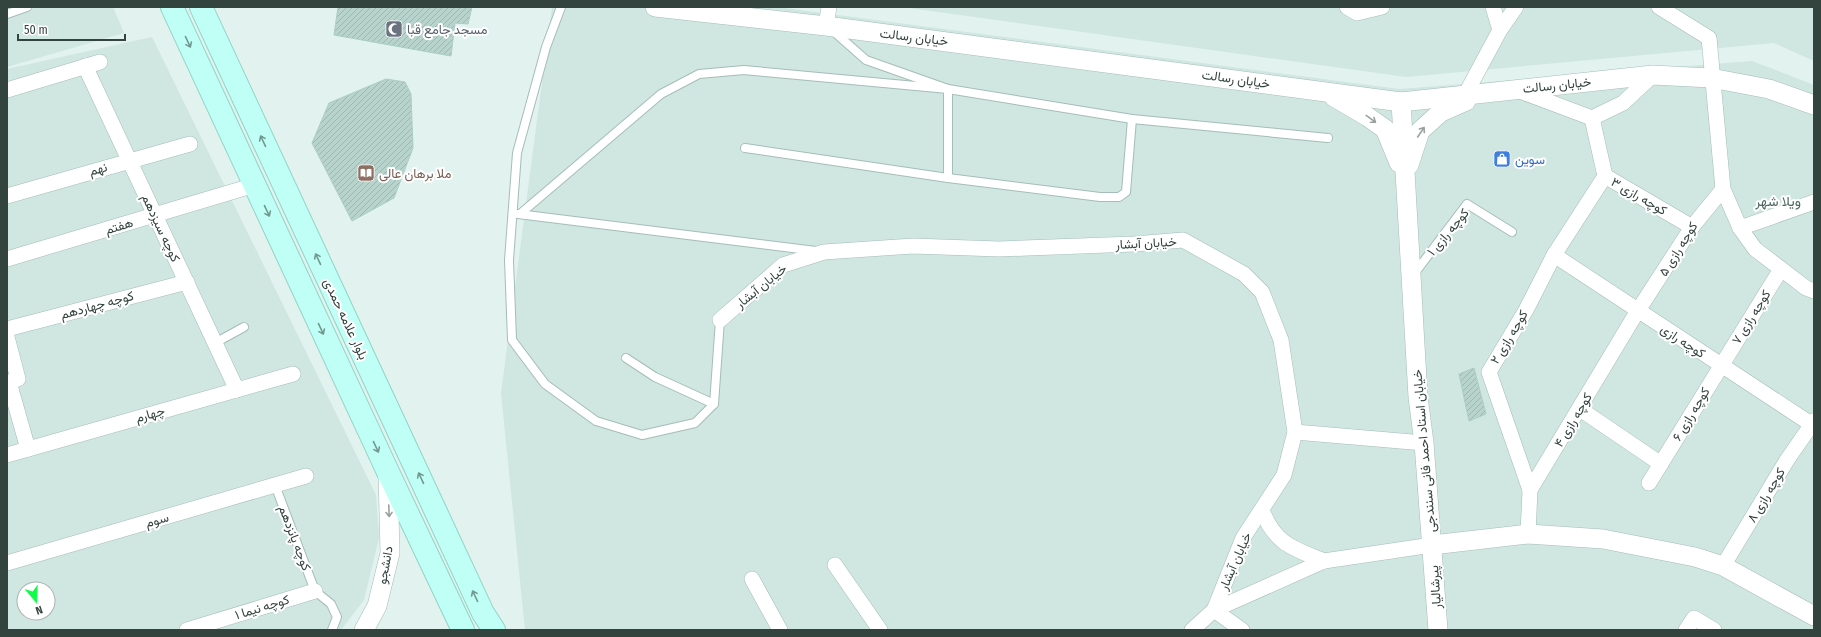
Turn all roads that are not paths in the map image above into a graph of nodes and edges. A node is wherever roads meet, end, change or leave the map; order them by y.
1 (27, 7) edge
2 (172, 7) edge
3 (200, 7) edge
4 (561, 7) edge
5 (655, 7) edge
6 (829, 7) edge
7 (1347, 7) edge
8 (1382, 7) edge
9 (1493, 7) edge
10 (1516, 7) edge
11 (1659, 7) edge
12 (711, 10) edge
13 (7, 14) edge
14 (826, 26) junction
15 (1500, 30) junction
16 (100, 62) dead end
17 (85, 66) junction
18 (1652, 75) junction
19 (1711, 78) junction
20 (948, 89) junction
21 (7, 90) edge
22 (1516, 90) junction
23 (1325, 92) junction
24 (1473, 94) junction
25 (1400, 102) junction
26 (1814, 105) edge
27 (1592, 118) junction
28 (1132, 119) junction
29 (1328, 138) dead end
30 (190, 144) dead end
31 (745, 148) dead end
32 (129, 160) junction
33 (1605, 176) junction
34 (948, 178) junction
35 (1405, 182) junction
36 (255, 185) junction
37 (1723, 189) junction
38 (7, 196) edge
39 (1814, 202) edge
40 (511, 213) junction
41 (520, 214) junction
42 (155, 215) junction
43 (1692, 227) junction
44 (1740, 228) junction
45 (1512, 232) dead end
46 (824, 252) junction
47 (1554, 256) junction
48 (7, 259) edge
49 (1781, 269) junction
50 (1411, 278) junction
51 (187, 282) junction
52 (1814, 292) edge
53 (1637, 312) junction
54 (720, 320) joint
55 (244, 327) dead end
56 (7, 329) edge
57 (7, 337) edge
58 (215, 343) junction
59 (626, 358) dead end
60 (1720, 365) junction
61 (293, 374) dead end
62 (8, 383) edge
63 (237, 390) junction
64 (714, 404) junction
65 (1580, 408) junction
66 (1813, 424) edge
67 (1295, 432) junction
68 (1424, 443) junction
69 (28, 449) junction
70 (7, 454) edge
71 (1661, 464) junction
72 (388, 472) junction
73 (306, 476) dead end
74 (1649, 483) dead end
75 (275, 485) junction
76 (1530, 490) junction
77 (1262, 510) junction
78 (1528, 534) junction
79 (1432, 545) junction
80 (1324, 561) junction
81 (7, 563) edge
82 (835, 565) dead end
83 (1723, 566) junction
84 (752, 580) dead end
85 (315, 592) junction
86 (1214, 610) junction
87 (1814, 616) edge
88 (187, 630) edge
89 (332, 630) edge
90 (364, 630) edge
91 (463, 630) edge
92 (494, 630) edge
93 (780, 630) edge
94 (880, 630) edge
95 (1192, 630) edge
96 (1242, 630) edge
97 (1438, 630) edge
98 (1686, 630) edge
99 (1714, 630) edge

1 - 13 lane
2 -> 36 main road, بلوار علامه حمدی
92 -> 3 main road, بلوار علامه حمدی
4 - 40 lane
5 - 12 street, خیابان رسالت
6 - 14 street
7 - 8 street
9 - 15 street
10 - 15 street
11 - 19 street
12 - 14 street, خیابان رسالت
14 - 20 lane
14 - 23 street, خیابان رسالت
15 - 24 street
16 - 17 street
17 - 21 street
17 - 32 street, کوچه سیزدهم
18 - 19 street, خیابان رسالت
18 - 22 street, خیابان رسالت
18 - 27 street
19 - 26 street, خیابان رسالت
19 - 37 street
20 - 28 lane
20 - 34 lane
20 - 41 lane
22 - 24 street, خیابان رسالت
22 - 27 street
23 - 25 street, خیابان رسالت
23 -> 35 street
24 - 25 street, خیابان رسالت
35 -> 24 street
25 - 35 street, خیابان استاد احمد فانی سنندجی
27 - 33 street
28 - 29 lane
28 - 34 lane
30 - 32 street, نهم
31 - 34 lane
32 - 38 street, نهم
32 - 42 street, کوچه سیزدهم
33 - 43 street, کوچه رازی ۳
33 - 47 street, کوچه رازی ۳
35 - 50 street, خیابان استاد احمد فانی سنندجی
36 - 42 street, هفتم
36 -> 72 main road, بلوار علامه حمدی
37 - 43 street, کوچه رازی ۵
37 - 44 street
39 - 44 street
40 - 41 lane
40 - 64 lane
41 - 46 lane
42 - 48 street, هفتم
42 - 51 street, کوچه سیزدهم
43 - 53 street, کوچه رازی ۵
44 - 49 street
45 - 50 lane, کوچه رازی ۱
46 - 54 street, خیابان آبشار
46 - 67 street, خیابان آبشار
47 - 53 street, کوچه رازی
47 - 76 street, کوچه رازی ۲
49 - 52 street
49 - 60 street, کوچه رازی ۷
50 - 68 street, خیابان استاد احمد فانی سنندجی
51 - 56 street, کوچه چهاردهم
51 - 58 street, کوچه سیزدهم
53 - 60 street, کوچه رازی
53 - 65 street, کوچه رازی ۴
54 - 64 lane
55 - 58 lane
57 - 62 street
58 - 63 street, کوچه سیزدهم
59 - 64 lane
60 - 66 street, کوچه رازی
60 - 71 street, کوچه رازی ۶
61 - 63 street, چهارم
62 - 69 street
63 - 69 street, چهارم
65 - 71 street
65 - 76 street, کوچه رازی ۴
66 - 83 street, کوچه رازی ۸
67 - 68 street
67 - 77 street, خیابان آبشار
68 - 79 street, خیابان استاد احمد فانی سنندجی
69 - 70 street, چهارم
71 - 74 street, کوچه رازی ۶
72 -> 90 street, دانشجو
72 - 91 main road, بلوار علامه حمدی
73 - 75 street, سوم
75 - 81 street, سوم
75 - 85 lane, کوچه پانزدهم
76 - 78 street, کوچه رازی ۴
77 - 80 street
77 - 86 street, خیابان آبشار
78 - 79 street, خیابان استاد احمد فانی سنندجی
78 - 83 street, خیابان استاد احمد فانی سنندجی
79 - 80 street, خیابان آبشار
79 - 97 street, پیرشالیار
80 - 86 street, خیابان آبشار
82 - 94 street
83 - 87 street, خیابان استاد احمد فانی سنندجی
84 - 93 street
85 - 88 street, کوچه نیما ۱
85 - 89 lane
86 - 95 street, خیابان آبشار
86 - 96 street
98 - 99 street

